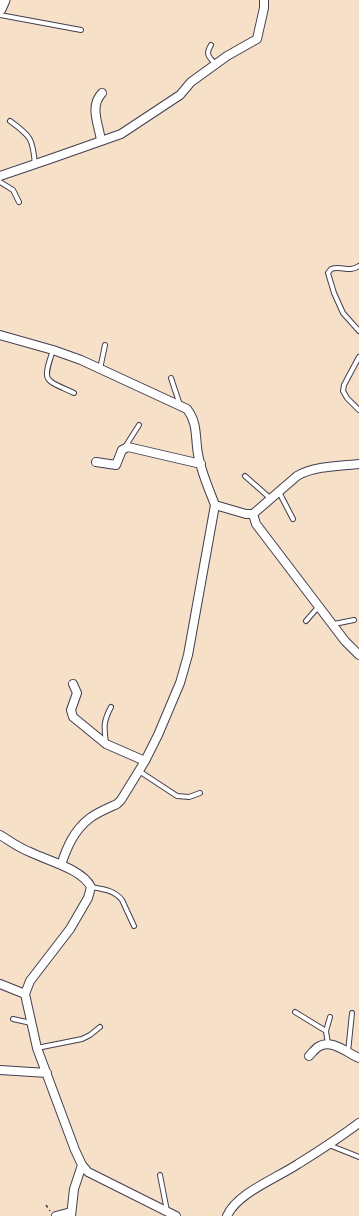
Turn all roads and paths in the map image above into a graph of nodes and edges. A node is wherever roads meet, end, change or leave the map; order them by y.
1 (4, 0) edge
2 (264, 0) edge
3 (0, 9) edge
4 (0, 15) edge
5 (81, 30) dead end
6 (211, 46) dead end
7 (215, 64) junction
8 (102, 93) dead end
9 (10, 121) dead end
10 (101, 141) junction
11 (34, 165) junction
12 (0, 176) edge
13 (0, 182) edge
14 (19, 202) dead end
15 (359, 266) edge
16 (359, 331) edge
17 (0, 335) edge
18 (105, 346) dead end
19 (53, 350) junction
20 (359, 357) edge
21 (100, 369) junction
22 (171, 378) dead end
23 (74, 393) dead end
24 (180, 405) junction
25 (359, 410) edge
26 (139, 425) dead end
27 (124, 448) junction
28 (96, 462) dead end
29 (201, 464) junction
30 (359, 464) edge
31 (245, 476) dead end
32 (279, 492) junction
33 (271, 499) junction
34 (215, 505) junction
35 (253, 514) junction
36 (293, 518) dead end
37 (319, 605) junction
38 (354, 620) dead end
39 (306, 621) dead end
40 (334, 624) junction
41 (359, 655) edge
42 (73, 684) dead end
43 (111, 707) dead end
44 (106, 744) junction
45 (145, 761) junction
46 (139, 771) junction
47 (200, 793) dead end
48 (0, 835) edge
49 (61, 865) junction
50 (91, 887) junction
51 (134, 926) dead end
52 (0, 984) edge
53 (25, 994) junction
54 (295, 1012) dead end
55 (352, 1013) dead end
56 (330, 1016) dead end
57 (13, 1019) dead end
58 (31, 1023) junction
59 (100, 1027) dead end
60 (326, 1031) junction
61 (328, 1044) junction
62 (37, 1048) junction
63 (348, 1053) junction
64 (309, 1056) dead end
65 (359, 1058) edge
66 (0, 1070) edge
67 (47, 1073) junction
68 (359, 1123) edge
69 (329, 1145) junction
70 (359, 1158) edge
71 (82, 1165) junction
72 (160, 1175) dead end
73 (167, 1212) junction
74 (71, 1214) edge
75 (56, 1216) edge
76 (175, 1216) edge
77 (227, 1216) edge

1 - 3 street
2 - 7 street
4 - 5 lane
6 - 7 lane
7 - 10 street
8 - 10 street
9 - 11 lane
10 - 11 street
11 - 12 street
13 - 14 lane
15 - 16 lane
17 - 19 street
18 - 21 lane
19 - 21 street
19 - 23 lane
20 - 25 lane
21 - 24 street
22 - 24 lane
24 - 29 street
26 - 27 lane
27 - 28 street
27 - 29 street
29 - 34 street
30 - 32 street
31 - 33 lane
32 - 33 street
32 - 36 lane
33 - 35 street
34 - 35 street
34 - 45 street
35 - 37 street
37 - 39 lane
37 - 40 street
38 - 40 lane
40 - 41 street
42 - 44 street
43 - 44 lane
44 - 45 street
45 - 46 street
46 - 47 lane
46 - 49 street
48 - 49 street
49 - 50 street
50 - 51 lane
50 - 53 street
52 - 53 street
53 - 58 street
54 - 60 lane
55 - 63 lane
56 - 60 lane
57 - 58 lane
58 - 62 street
59 - 62 lane
60 - 61 lane
61 - 63 street
61 - 64 street
62 - 67 street
63 - 65 street
66 - 67 street
67 - 71 street
68 - 69 street
69 - 70 lane
69 - 77 street
71 - 73 street
71 - 74 street
72 - 73 lane
73 - 76 street
74 - 75 street

